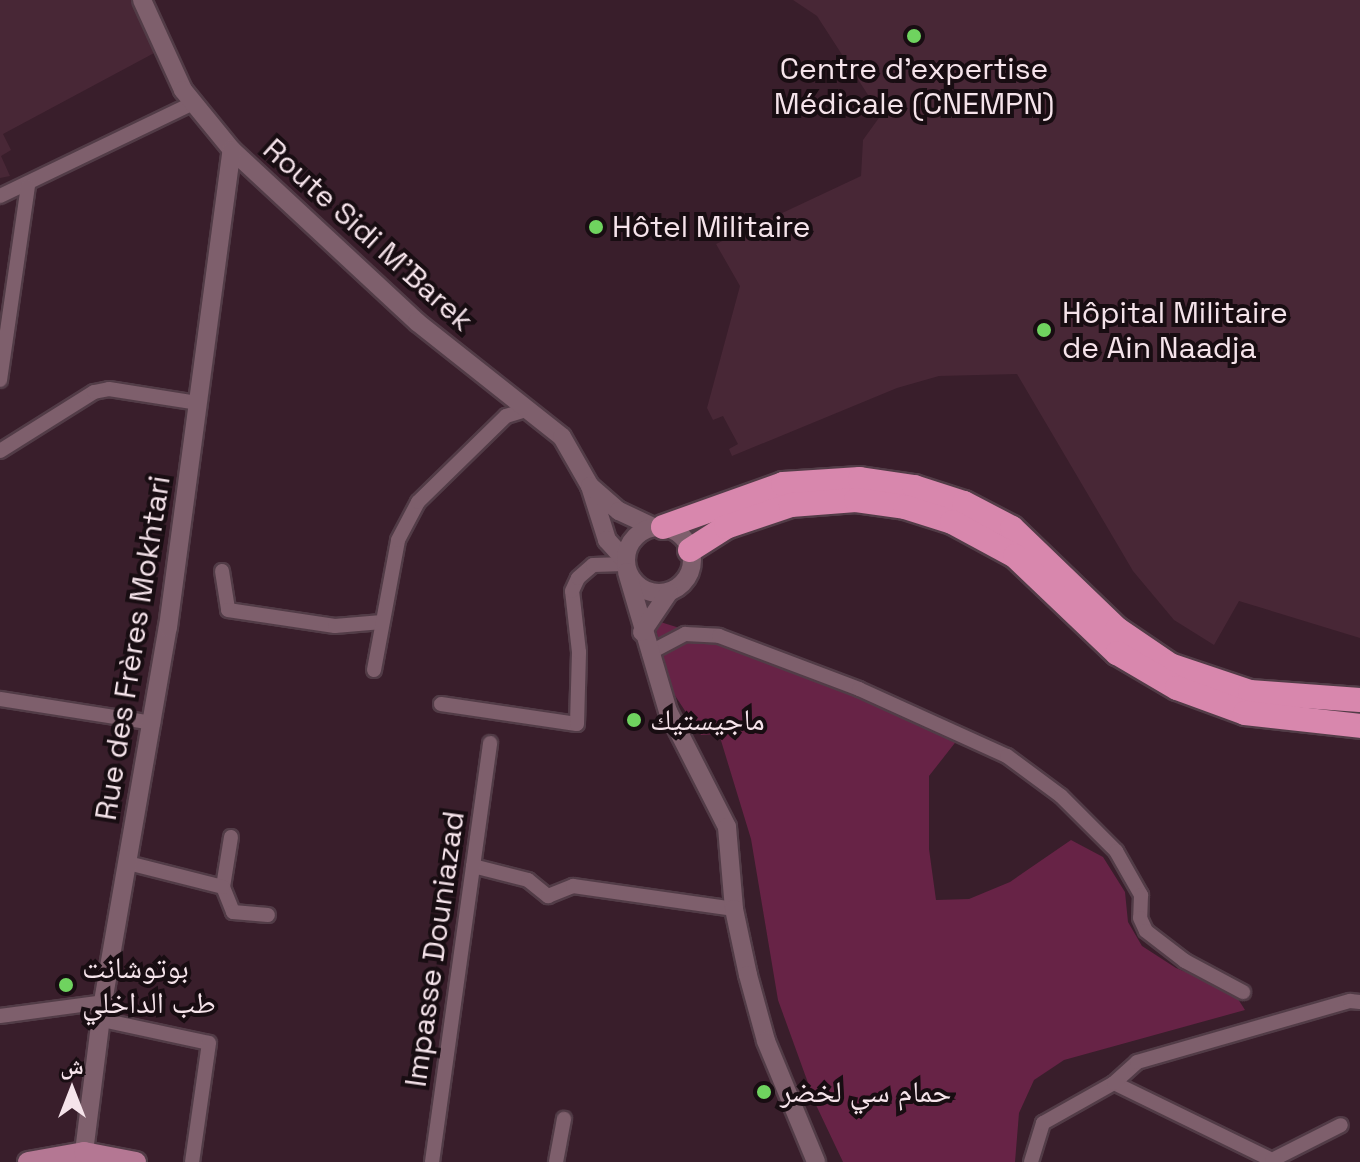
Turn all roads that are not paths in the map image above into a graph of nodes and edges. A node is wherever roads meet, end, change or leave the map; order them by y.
1 (142, 0) edge
2 (191, 104) junction
3 (232, 150) junction
4 (28, 186) junction
5 (0, 196) edge
6 (0, 380) edge
7 (197, 403) junction
8 (529, 409) junction
9 (0, 451) edge
10 (590, 486) junction
11 (658, 527) junction
12 (690, 550) junction
13 (626, 565) junction
14 (222, 571) dead end
15 (669, 592) junction
16 (382, 622) junction
17 (642, 632) junction
18 (649, 653) junction
19 (374, 670) dead end
20 (0, 699) edge
21 (1360, 700) edge
22 (441, 704) dead end
23 (153, 723) junction
24 (1360, 726) edge
25 (490, 743) dead end
26 (231, 837) dead end
27 (128, 863) junction
28 (473, 866) junction
29 (223, 887) junction
30 (734, 909) junction
31 (268, 915) dead end
32 (1243, 992) dead end
33 (1360, 1002) edge
34 (102, 1011) junction
35 (0, 1016) edge
36 (1114, 1083) junction
37 (564, 1119) dead end
38 (1341, 1125) dead end
39 (84, 1152) junction
40 (28, 1162) edge
41 (136, 1162) edge
42 (192, 1162) edge
43 (432, 1162) edge
44 (556, 1162) edge
45 (816, 1162) edge
46 (1031, 1162) edge

1 - 2 main road, Route Sidi M'Barek
2 - 3 main road, Route Sidi M'Barek
2 - 4 street
3 - 7 main road, Rue des Frères Mokhtari
3 - 8 main road, Route Sidi M'Barek
4 - 5 street
4 - 6 street
7 - 9 street
7 - 23 main road, Rue des Frères Mokhtari
8 - 10 main road, Route Sidi M'Barek
8 - 16 street
10 - 11 main road, Route Sidi M'Barek
10 - 13 main road, Route Sidi M'Barek
11 - 12 main road
11 - 13 main road
11 - 21 highway
12 - 15 main road
12 - 24 highway
13 - 15 main road
13 - 17 main road, Route Sidi M'Barek
13 - 22 street
14 - 16 street
15 - 17 main road
16 - 19 street
17 - 18 main road, Route Sidi M'Barek
18 - 30 main road, Route Sidi M'Barek
18 - 32 street
20 - 23 street
23 - 27 main road, Rue des Frères Mokhtari
25 - 28 street, Impasse Douniazad
26 - 29 street
27 - 29 street
27 - 34 main road, Rue des Frères Mokhtari
28 - 30 street
28 - 43 street, Impasse Douniazad
29 - 31 street
30 - 45 main road, Route Sidi M'Barek
33 - 36 street
34 - 35 street
34 - 39 main road, Rue des Frères Mokhtari
34 - 42 street
36 - 38 street
36 - 46 street
37 - 44 street
39 - 40 main road
39 - 41 main road

